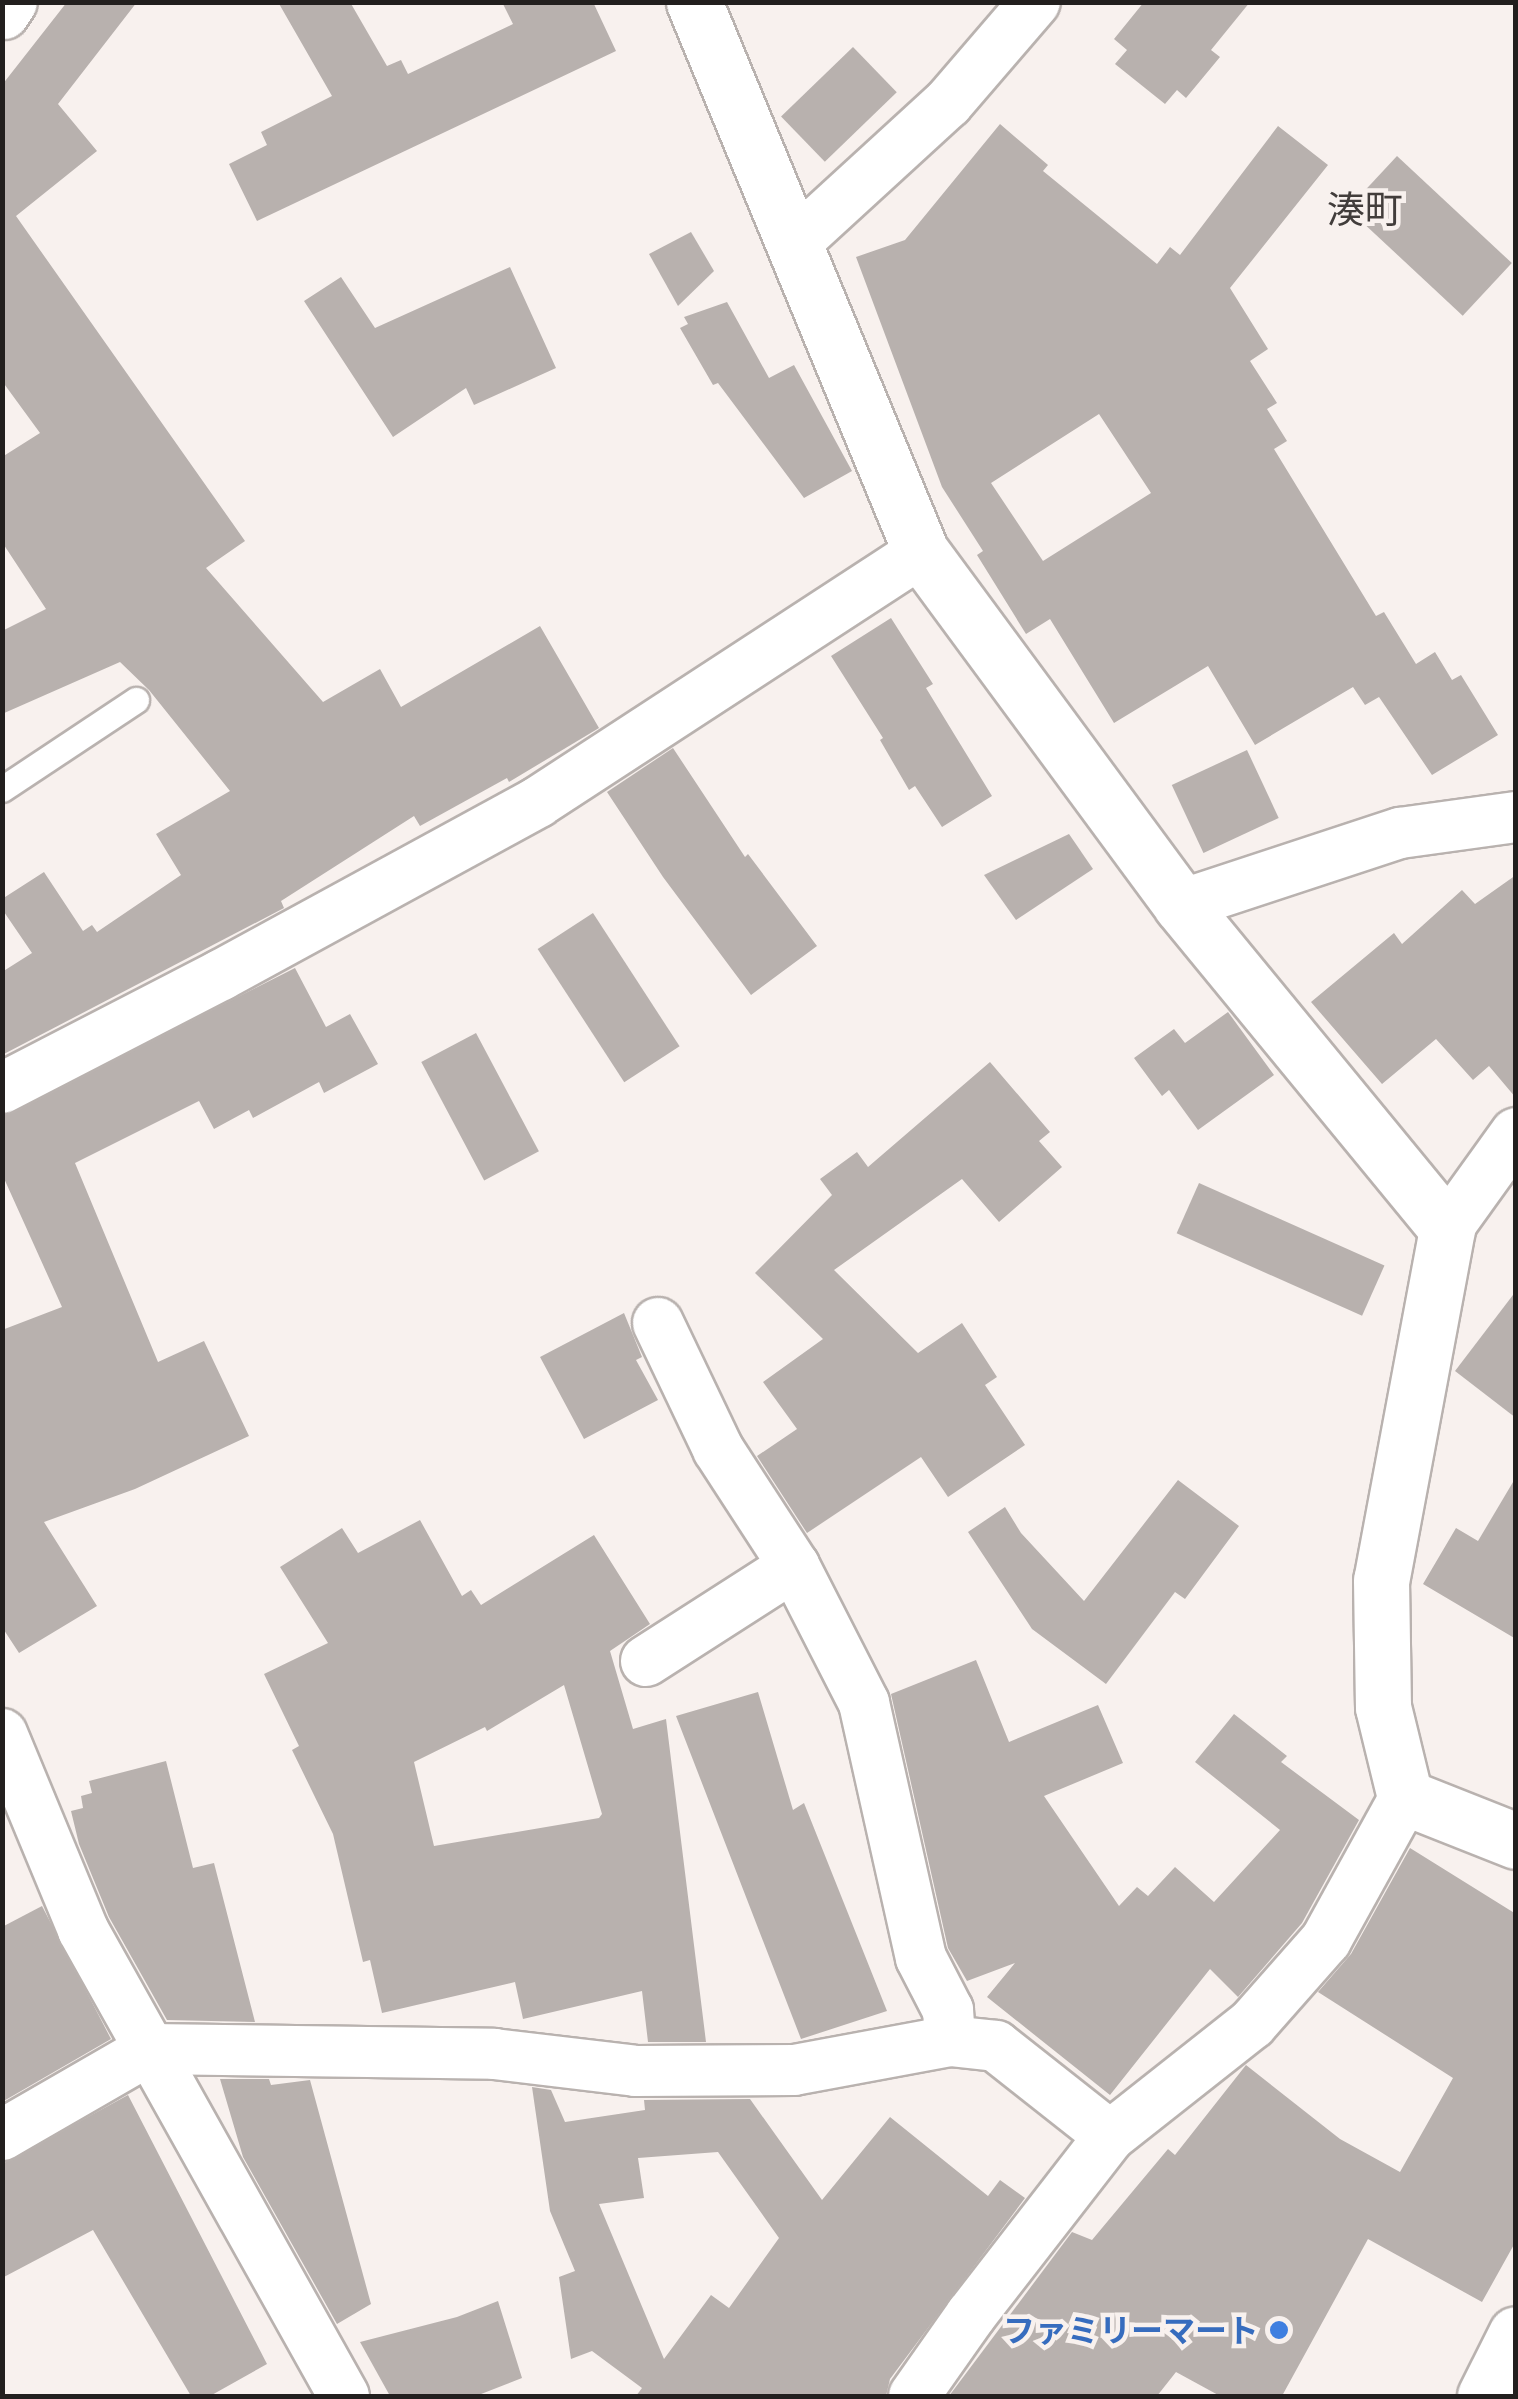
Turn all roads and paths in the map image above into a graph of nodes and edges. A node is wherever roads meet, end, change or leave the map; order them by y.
1 (694, 2) edge
2 (1035, 2) edge
3 (794, 244) junction
4 (922, 552) junction
5 (136, 700) dead end
6 (2, 790) edge
7 (1516, 817) edge
8 (1181, 905) junction
9 (2, 1088) edge
10 (1516, 1133) edge
11 (1447, 1229) junction
12 (658, 1322) dead end
13 (794, 1566) junction
14 (646, 1661) dead end
15 (6, 1756) edge
16 (1406, 1797) junction
17 (1516, 1841) edge
18 (950, 2041) junction
19 (151, 2048) junction
20 (2, 2135) edge
21 (1110, 2136) junction
22 (1516, 2334) edge
23 (344, 2396) edge
24 (914, 2396) edge
25 (1485, 2396) edge

1 - 3 street
2 - 3 street
3 - 4 street
4 - 8 street
4 - 9 street
5 - 6 lane
7 - 8 street
8 - 11 street
10 - 11 street
11 - 16 street
12 - 13 street
13 - 14 street
13 - 18 street
15 - 19 street
16 - 17 street
16 - 21 street
18 - 19 street
18 - 21 street
19 - 20 street
19 - 23 street
21 - 24 street
22 - 25 street

